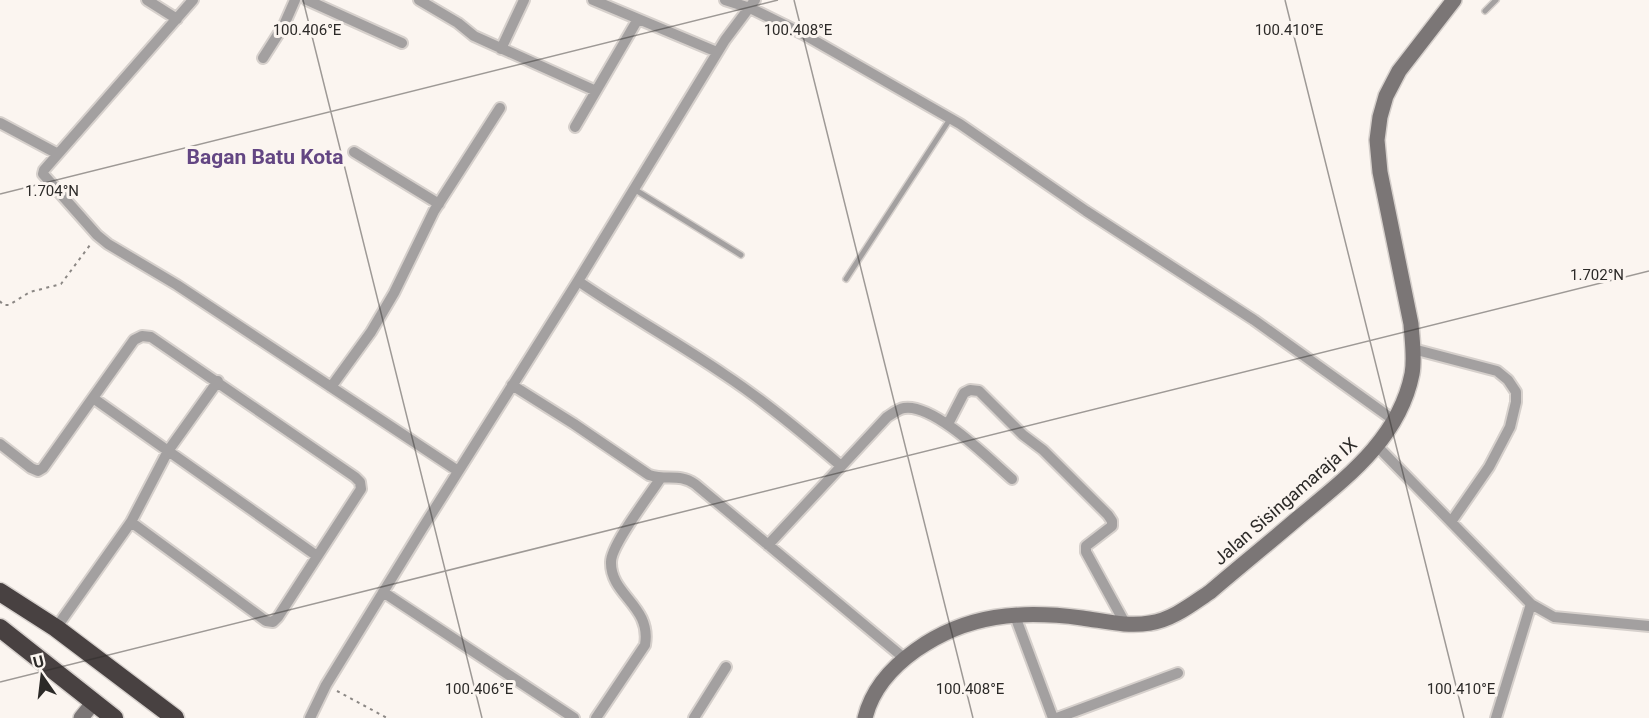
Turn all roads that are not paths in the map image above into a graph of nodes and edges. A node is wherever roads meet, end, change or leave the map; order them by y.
1 (147, 0) edge
2 (193, 0) edge
3 (295, 0) edge
4 (307, 0) edge
5 (419, 0) edge
6 (524, 0) edge
7 (593, 0) edge
8 (725, 0) edge
9 (1454, 0) edge
10 (1496, 0) edge
11 (752, 4) edge
12 (1485, 11) dead end
13 (177, 19) junction
14 (638, 19) junction
15 (402, 43) dead end
16 (501, 49) junction
17 (717, 52) junction
18 (263, 58) dead end
19 (596, 91) junction
20 (500, 108) dead end
21 (951, 118) junction
22 (0, 123) edge
23 (575, 127) dead end
24 (354, 152) dead end
25 (58, 154) junction
26 (634, 189) junction
27 (439, 204) junction
28 (741, 255) dead end
29 (846, 279) dead end
30 (578, 281) junction
31 (1413, 349) junction
32 (218, 381) junction
33 (512, 385) junction
34 (331, 387) junction
35 (93, 398) junction
36 (1395, 421) junction
37 (948, 424) junction
38 (0, 444) edge
39 (1377, 446) junction
40 (168, 451) junction
41 (841, 466) junction
42 (458, 471) junction
43 (660, 479) junction
44 (1012, 480) dead end
45 (131, 522) junction
46 (1451, 522) junction
47 (768, 545) junction
48 (317, 556) junction
49 (0, 592) edge
50 (383, 592) junction
51 (1531, 604) junction
52 (1015, 616) junction
53 (1126, 625) junction
54 (1649, 626) edge
55 (0, 628) edge
56 (56, 628) junction
57 (904, 658) junction
58 (726, 667) dead end
59 (1178, 673) dead end
60 (93, 703) junction
61 (81, 718) edge
62 (114, 718) edge
63 (175, 718) edge
64 (310, 718) edge
65 (574, 718) edge
66 (596, 718) edge
67 (694, 718) edge
68 (865, 718) edge
69 (1055, 718) edge
70 (1496, 718) edge

1 - 13 street
2 - 13 street
3 - 18 street
4 - 15 street
5 - 16 street
6 - 16 street
7 - 14 street
8 - 11 street
9 - 31 street, Jalan Sisingamaraja IX
10 - 12 lane
11 - 17 street
11 - 21 street
13 - 25 street
14 - 17 street
14 - 19 street
16 - 19 street
17 - 26 street
19 - 23 street
20 - 27 street
21 - 29 lane
21 - 36 street
22 - 25 street
24 - 27 street
25 - 34 street
26 - 28 lane
26 - 30 street
27 - 34 street
30 - 33 street
30 - 41 street
31 - 36 street, Jalan Sisingamaraja IX
31 - 46 street
32 - 35 street
32 - 40 street
32 - 48 street
33 - 42 street
33 - 43 street
34 - 42 street
35 - 38 street
35 - 40 street
36 - 39 street, Jalan Sisingamaraja IX
37 - 41 street
37 - 44 street
37 - 53 street
39 - 46 street
39 - 53 street, Jalan Sisingamaraja IX
40 - 45 street
40 - 48 street
41 - 47 street
42 - 50 street
43 - 47 street
43 - 66 street
45 - 48 street
45 - 56 street
46 - 51 street
47 - 57 street
49 - 56 highway
50 - 64 street
50 - 65 street
51 - 54 street
51 - 70 street
52 - 53 street, Jalan Sisingamaraja IX
52 - 57 street, Jalan Sisingamaraja IX
52 - 69 street
55 - 60 highway
56 - 63 highway
57 - 68 street, Jalan Sisingamaraja IX
58 - 67 street
59 - 69 street
60 - 61 street
60 - 62 highway

